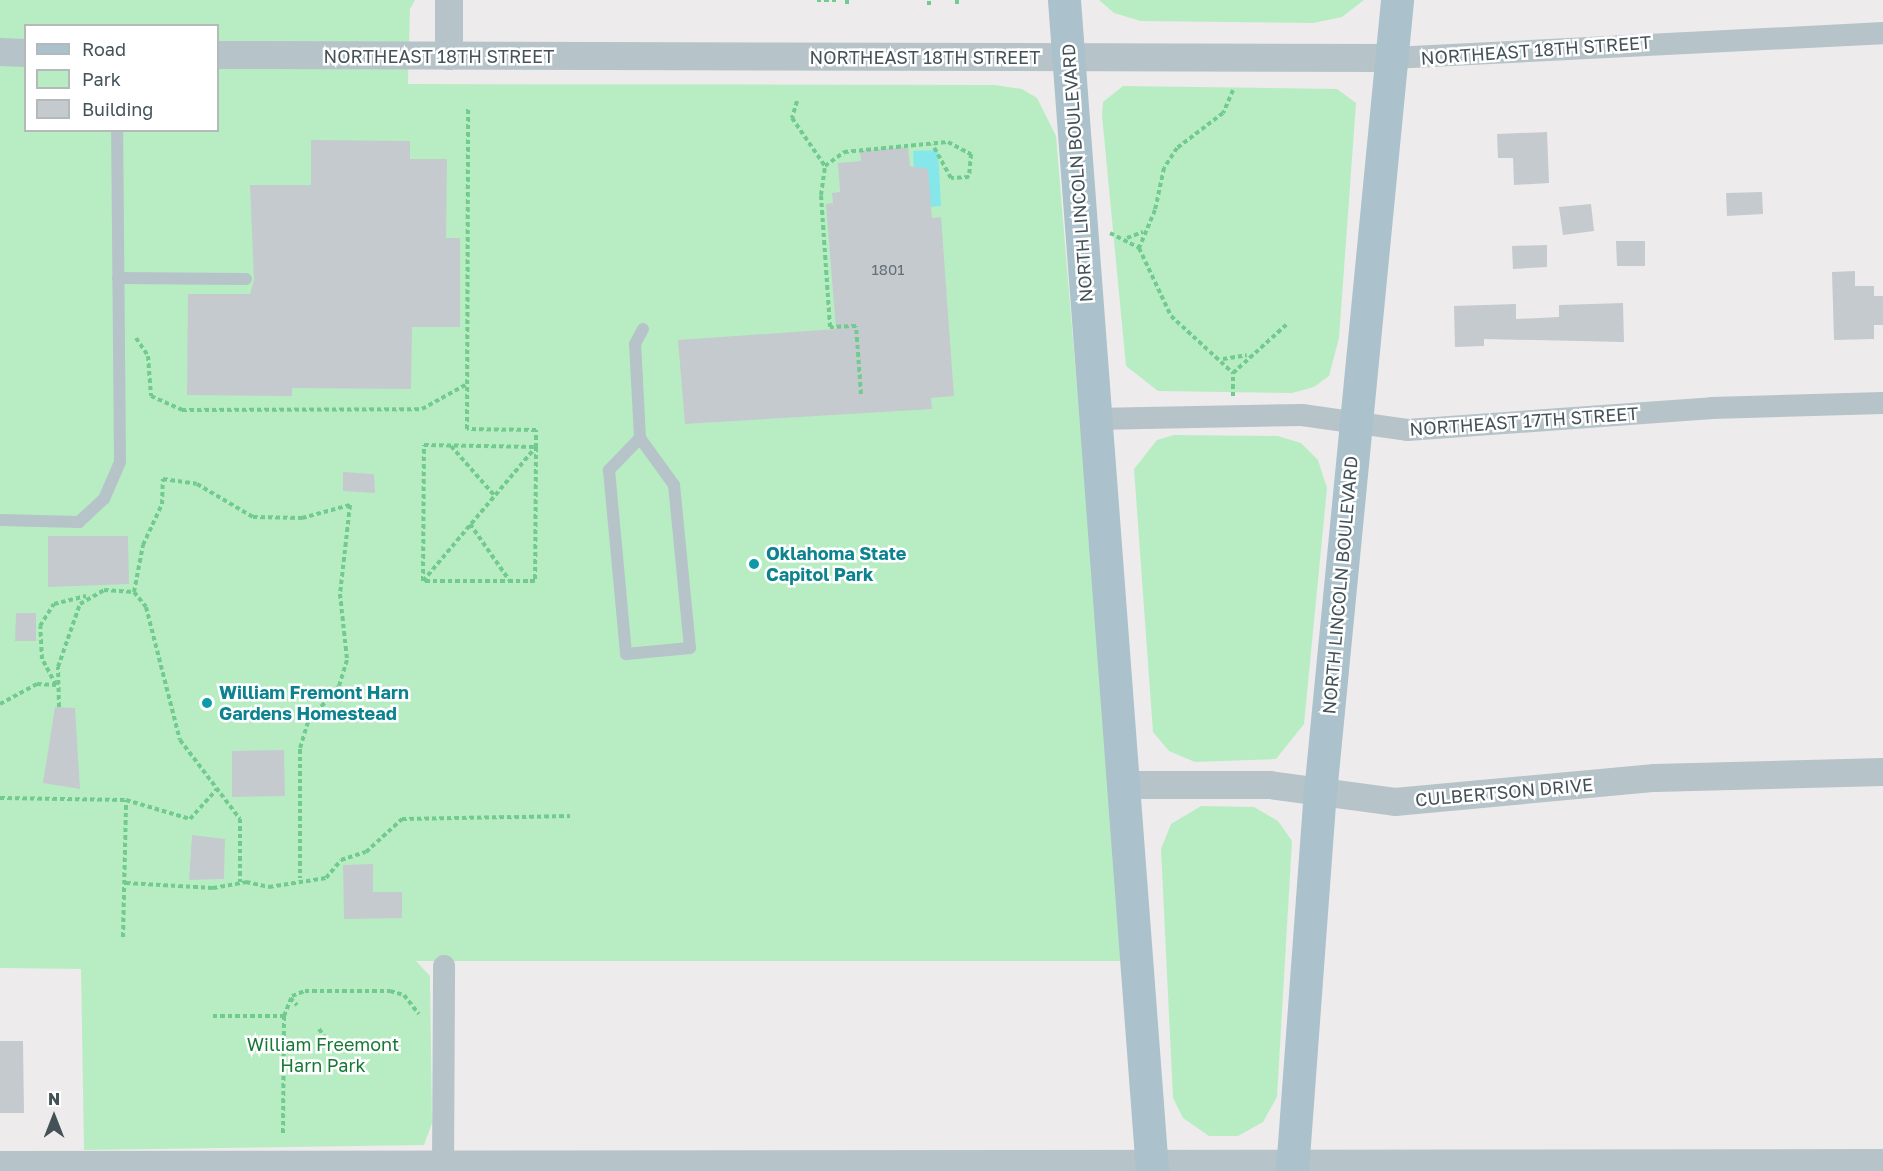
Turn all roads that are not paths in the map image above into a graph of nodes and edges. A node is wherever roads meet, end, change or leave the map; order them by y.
1 (449, 0) edge
2 (1064, 0) edge
3 (1397, 0) edge
4 (1883, 33) edge
5 (0, 52) edge
6 (24, 53) edge
7 (219, 54) edge
8 (449, 56) junction
9 (1069, 58) junction
10 (1392, 58) junction
11 (117, 132) edge
12 (118, 278) junction
13 (246, 279) dead end
14 (643, 328) dead end
15 (1883, 403) edge
16 (1094, 419) junction
17 (1355, 422) junction
18 (640, 438) junction
19 (0, 520) edge
20 (1883, 772) edge
21 (1126, 785) junction
22 (1320, 793) junction
23 (444, 966) dead end
24 (1883, 1160) edge
25 (0, 1162) edge
26 (1151, 1164) edge
27 (1292, 1164) edge
28 (443, 1165) edge

1 - 8 street
2 - 9 main road, NORTH LINCOLN BOULEVARD
3 - 10 main road, NORTH LINCOLN BOULEVARD
4 - 10 street, NORTHEAST 18TH STREET
5 - 6 street
7 - 8 street, NORTHEAST 18TH STREET
8 - 9 street, NORTHEAST 18TH STREET
9 - 10 street, NORTHEAST 18TH STREET
9 - 16 main road, NORTH LINCOLN BOULEVARD
10 - 17 main road, NORTH LINCOLN BOULEVARD
11 - 12 lane
12 - 13 lane
12 - 19 lane
14 - 18 lane
15 - 17 street, NORTHEAST 17TH STREET
16 - 17 street, NORTHEAST 17TH STREET
16 - 21 main road, NORTH LINCOLN BOULEVARD
17 - 22 main road, NORTH LINCOLN BOULEVARD
18 - 18 lane
20 - 22 street, CULBERTSON DRIVE
21 - 22 street, CULBERTSON DRIVE
21 - 26 main road, NORTH LINCOLN BOULEVARD
22 - 27 main road, NORTH LINCOLN BOULEVARD
23 - 28 street
24 - 27 street
25 - 28 street
26 - 27 street
26 - 28 street

